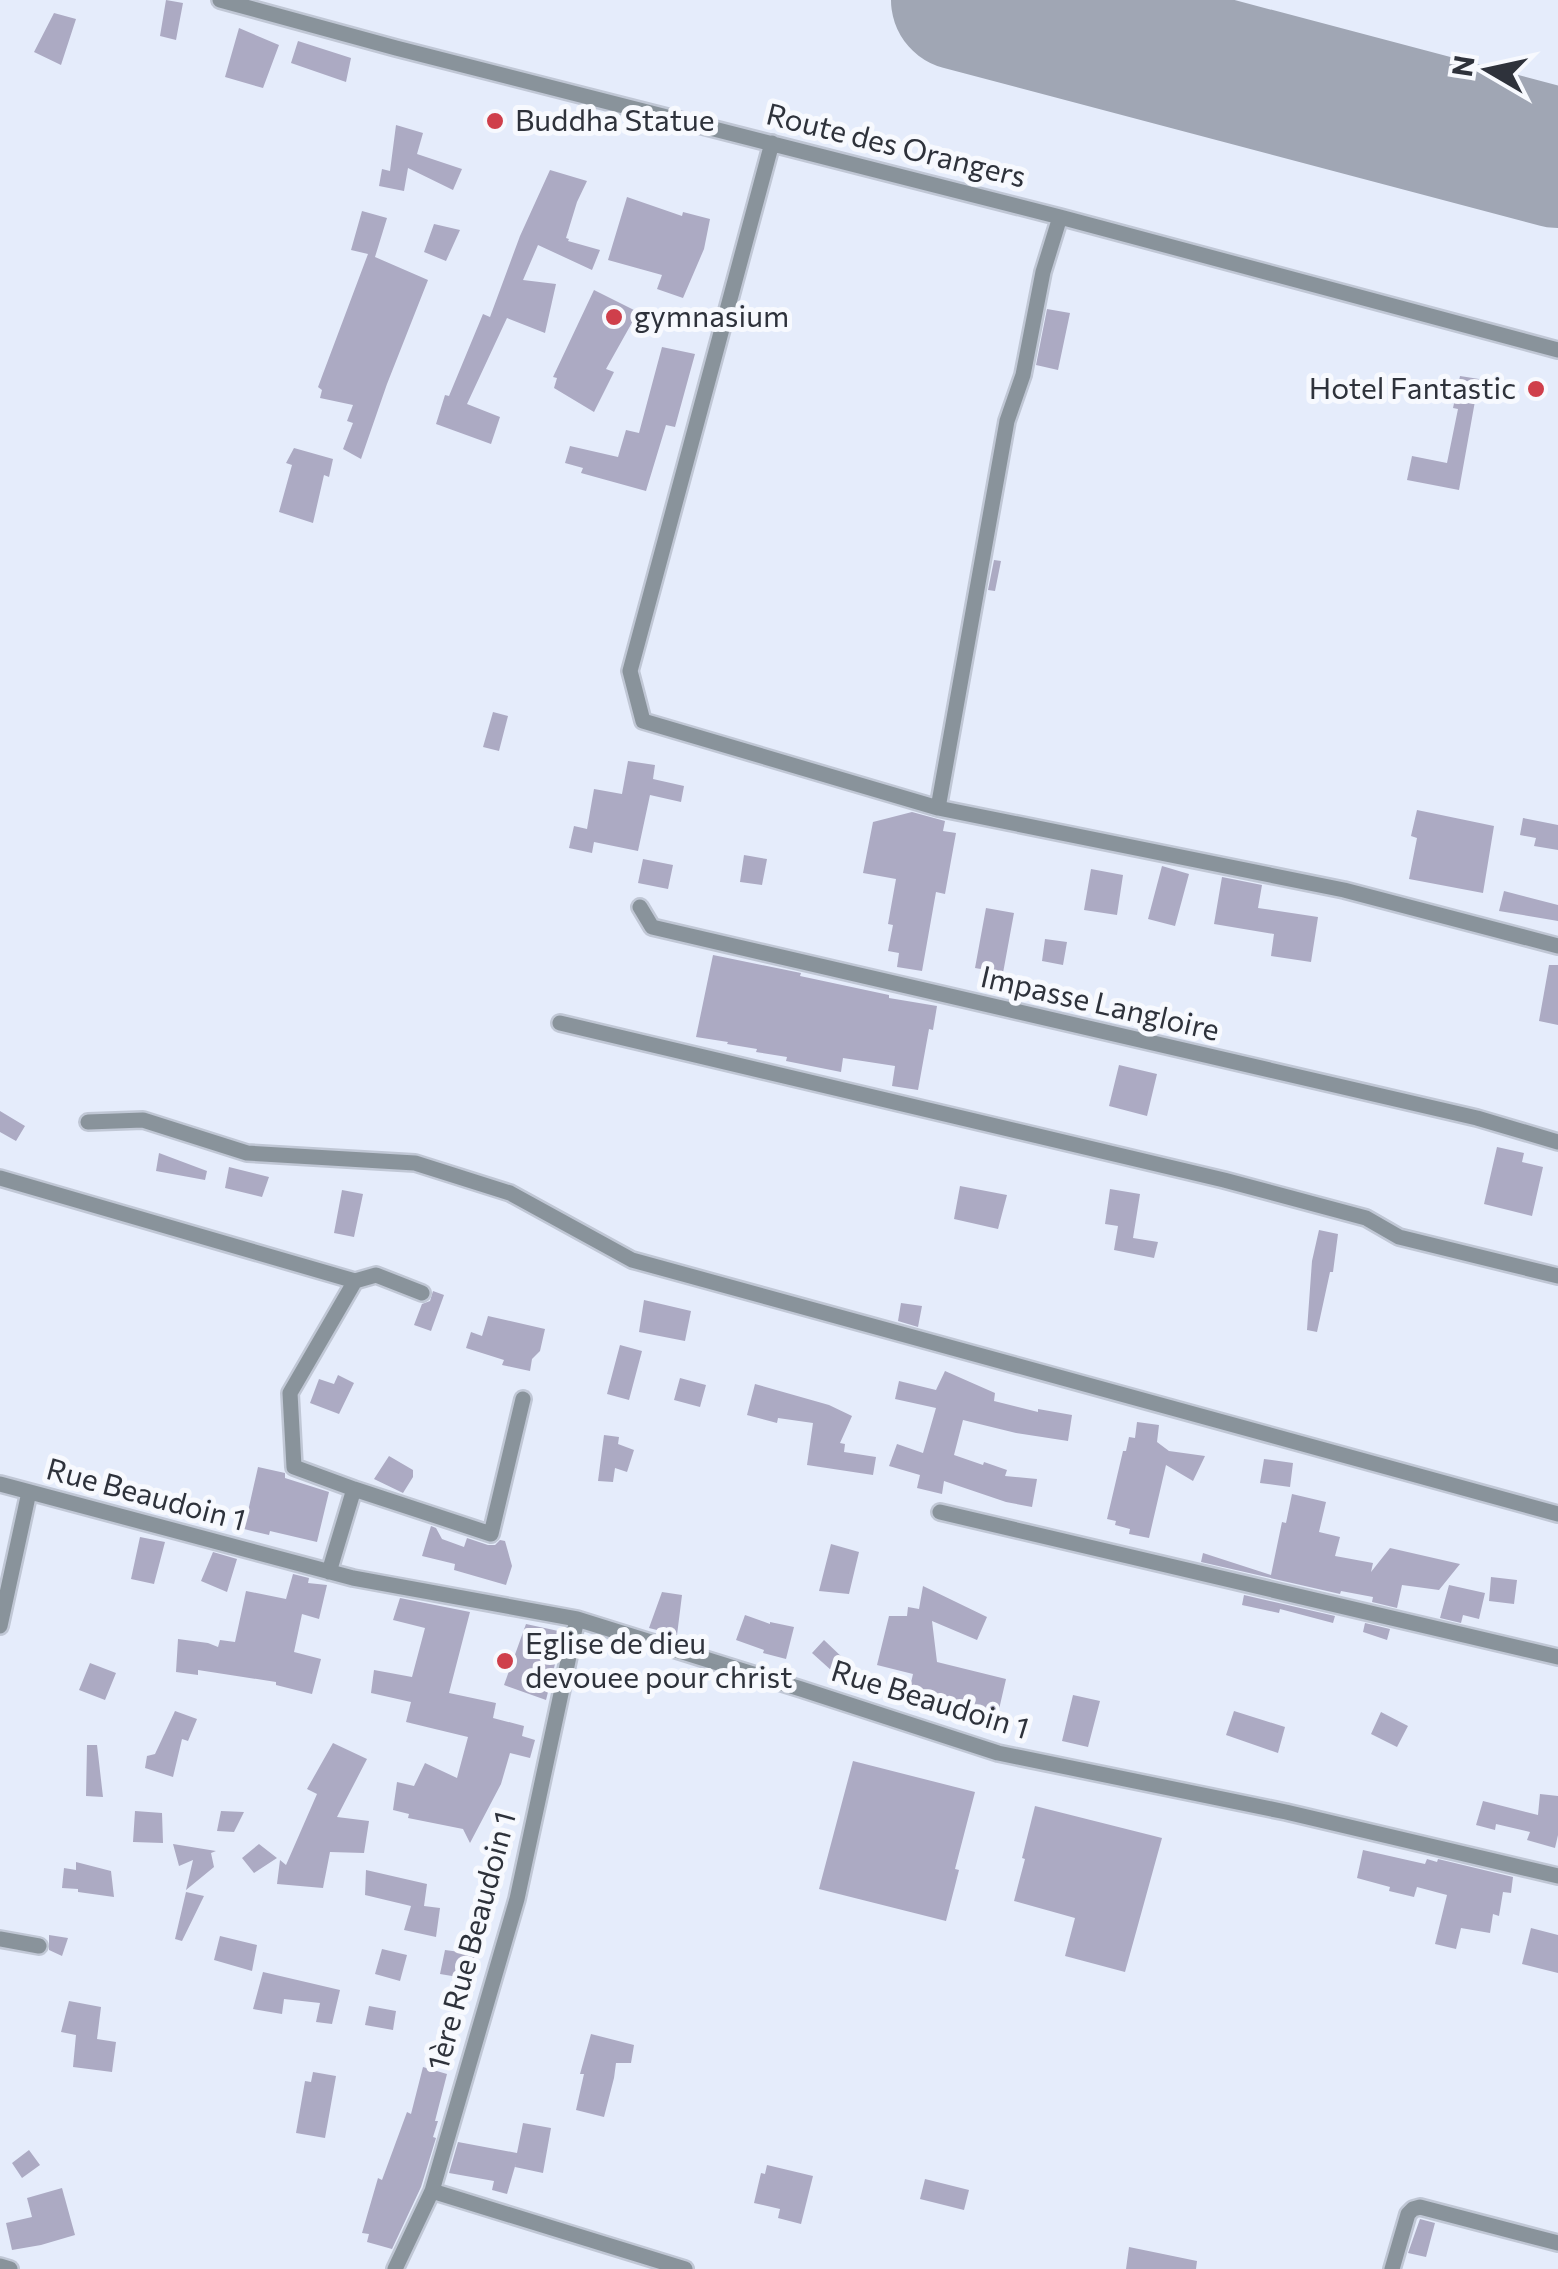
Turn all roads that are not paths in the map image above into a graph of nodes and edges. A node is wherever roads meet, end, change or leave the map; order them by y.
1 (220, 0) edge
2 (772, 143) junction
3 (1060, 217) junction
4 (1558, 350) edge
5 (938, 808) junction
6 (640, 907) dead end
7 (1558, 946) edge
8 (560, 1023) dead end
9 (88, 1122) dead end
10 (1558, 1142) edge
11 (0, 1178) edge
12 (1558, 1276) edge
13 (356, 1281) junction
14 (422, 1293) dead end
15 (523, 1399) dead end
16 (0, 1484) edge
17 (354, 1489) junction
18 (29, 1492) junction
19 (940, 1512) dead end
20 (1558, 1514) edge
21 (329, 1572) junction
22 (577, 1619) junction
23 (0, 1626) edge
24 (1558, 1657) edge
25 (1558, 1876) edge
26 (0, 1939) edge
27 (40, 1946) dead end
28 (432, 2191) junction
29 (1558, 2243) edge
30 (0, 2266) edge
31 (10, 2269) edge
32 (395, 2269) edge
33 (685, 2269) edge
34 (1392, 2269) edge

1 - 2 street, Route des Orangers
2 - 3 street, Route des Orangers
2 - 5 street
3 - 4 street, Route des Orangers
3 - 5 street
5 - 7 street
6 - 10 street, Impasse Langloire
8 - 12 street
9 - 20 street
11 - 13 street
13 - 14 street
13 - 17 street
15 - 17 street
16 - 18 street, Rue Beaudoin 1
17 - 21 street
18 - 21 street, Rue Beaudoin 1
18 - 23 street
19 - 24 street
21 - 22 street, Rue Beaudoin 1
22 - 25 street, Rue Beaudoin 1
22 - 28 street, 1ère Rue Beaudoin 1
26 - 27 street
28 - 32 street, 1ère Rue Beaudoin 1
28 - 33 street
29 - 34 street
30 - 31 street

